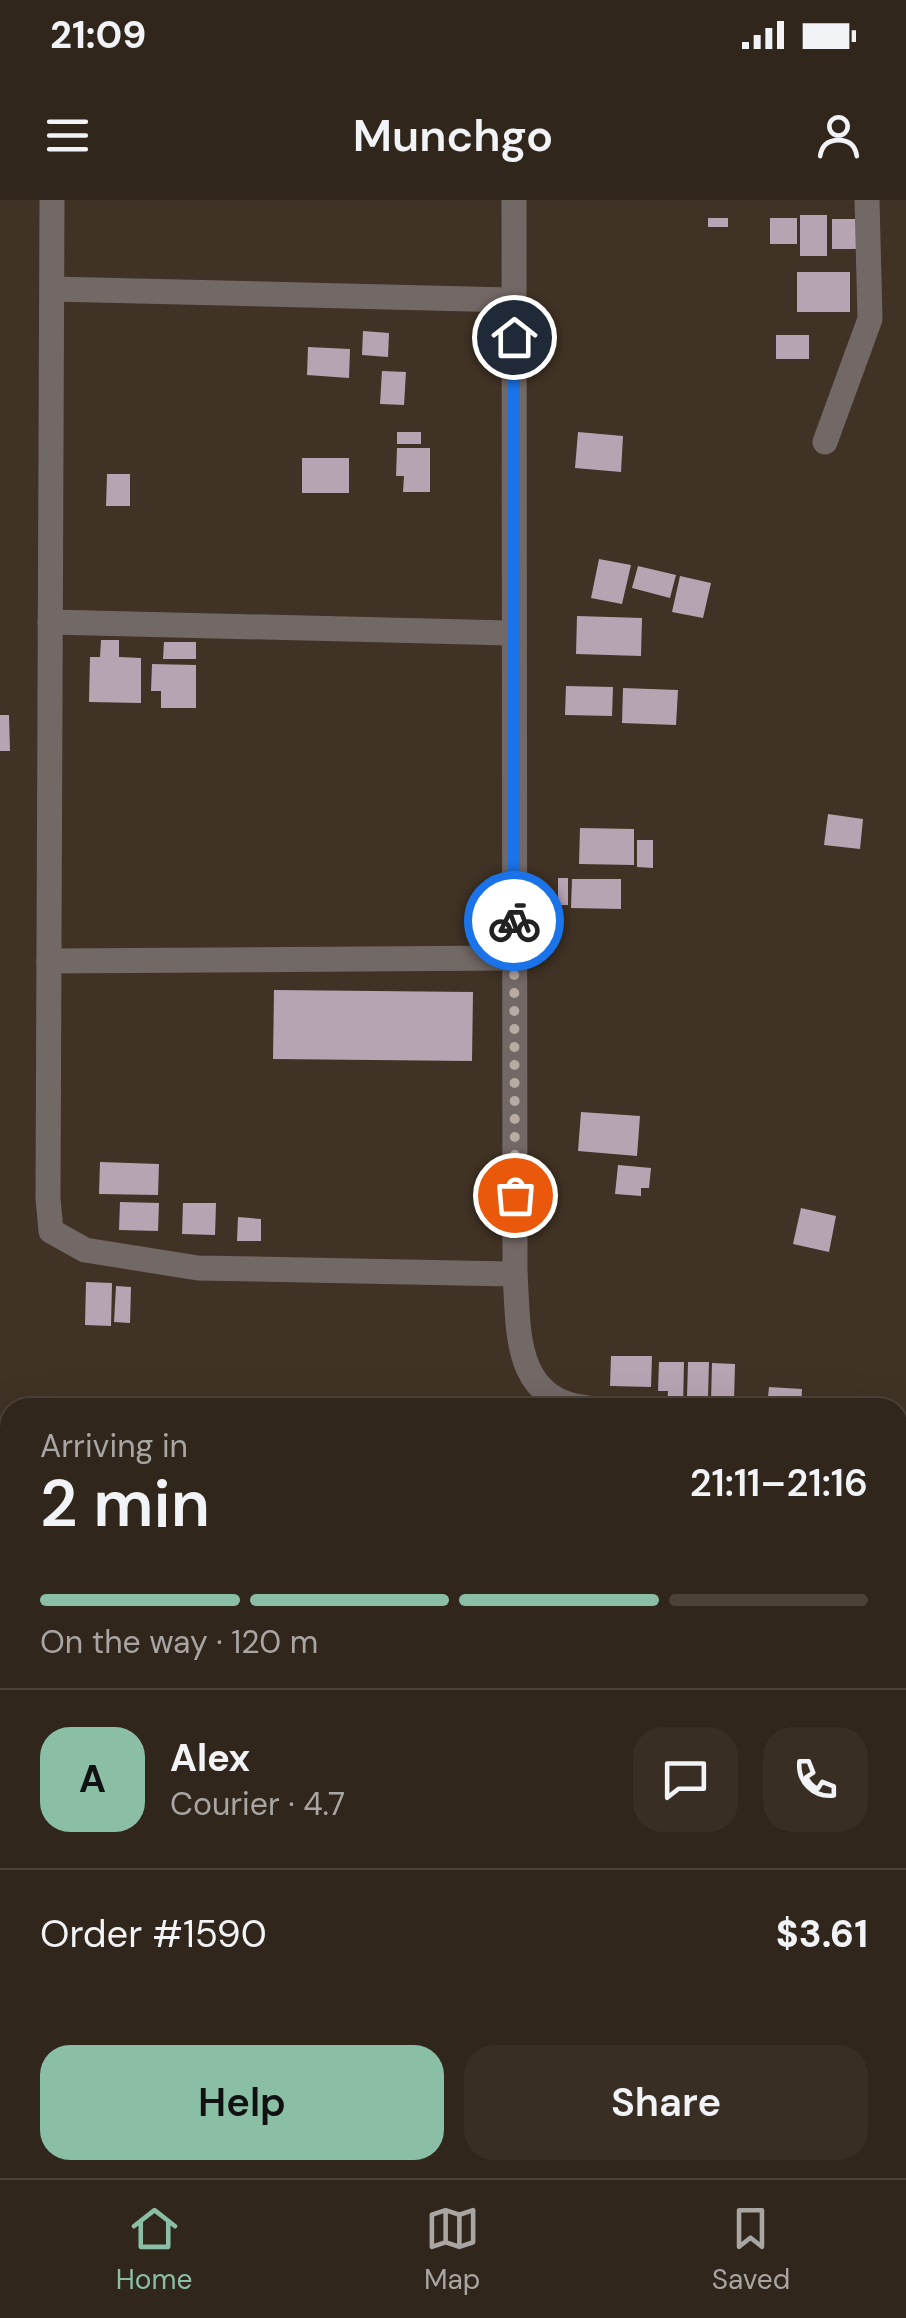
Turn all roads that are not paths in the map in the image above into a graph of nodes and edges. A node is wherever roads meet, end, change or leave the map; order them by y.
1 (52, 200) edge
2 (514, 200) edge
3 (867, 200) edge
4 (52, 290) junction
5 (514, 300) junction
6 (825, 442) dead end
7 (50, 622) junction
8 (514, 633) junction
9 (514, 958) junction
10 (49, 961) junction
11 (516, 1274) junction
12 (558, 1398) edge

1 - 4 street
2 - 5 street
3 - 6 street
4 - 5 street
4 - 7 street
5 - 8 street
7 - 8 street
7 - 10 street
8 - 9 street
9 - 10 street
9 - 11 street
10 - 11 street
11 - 12 street

